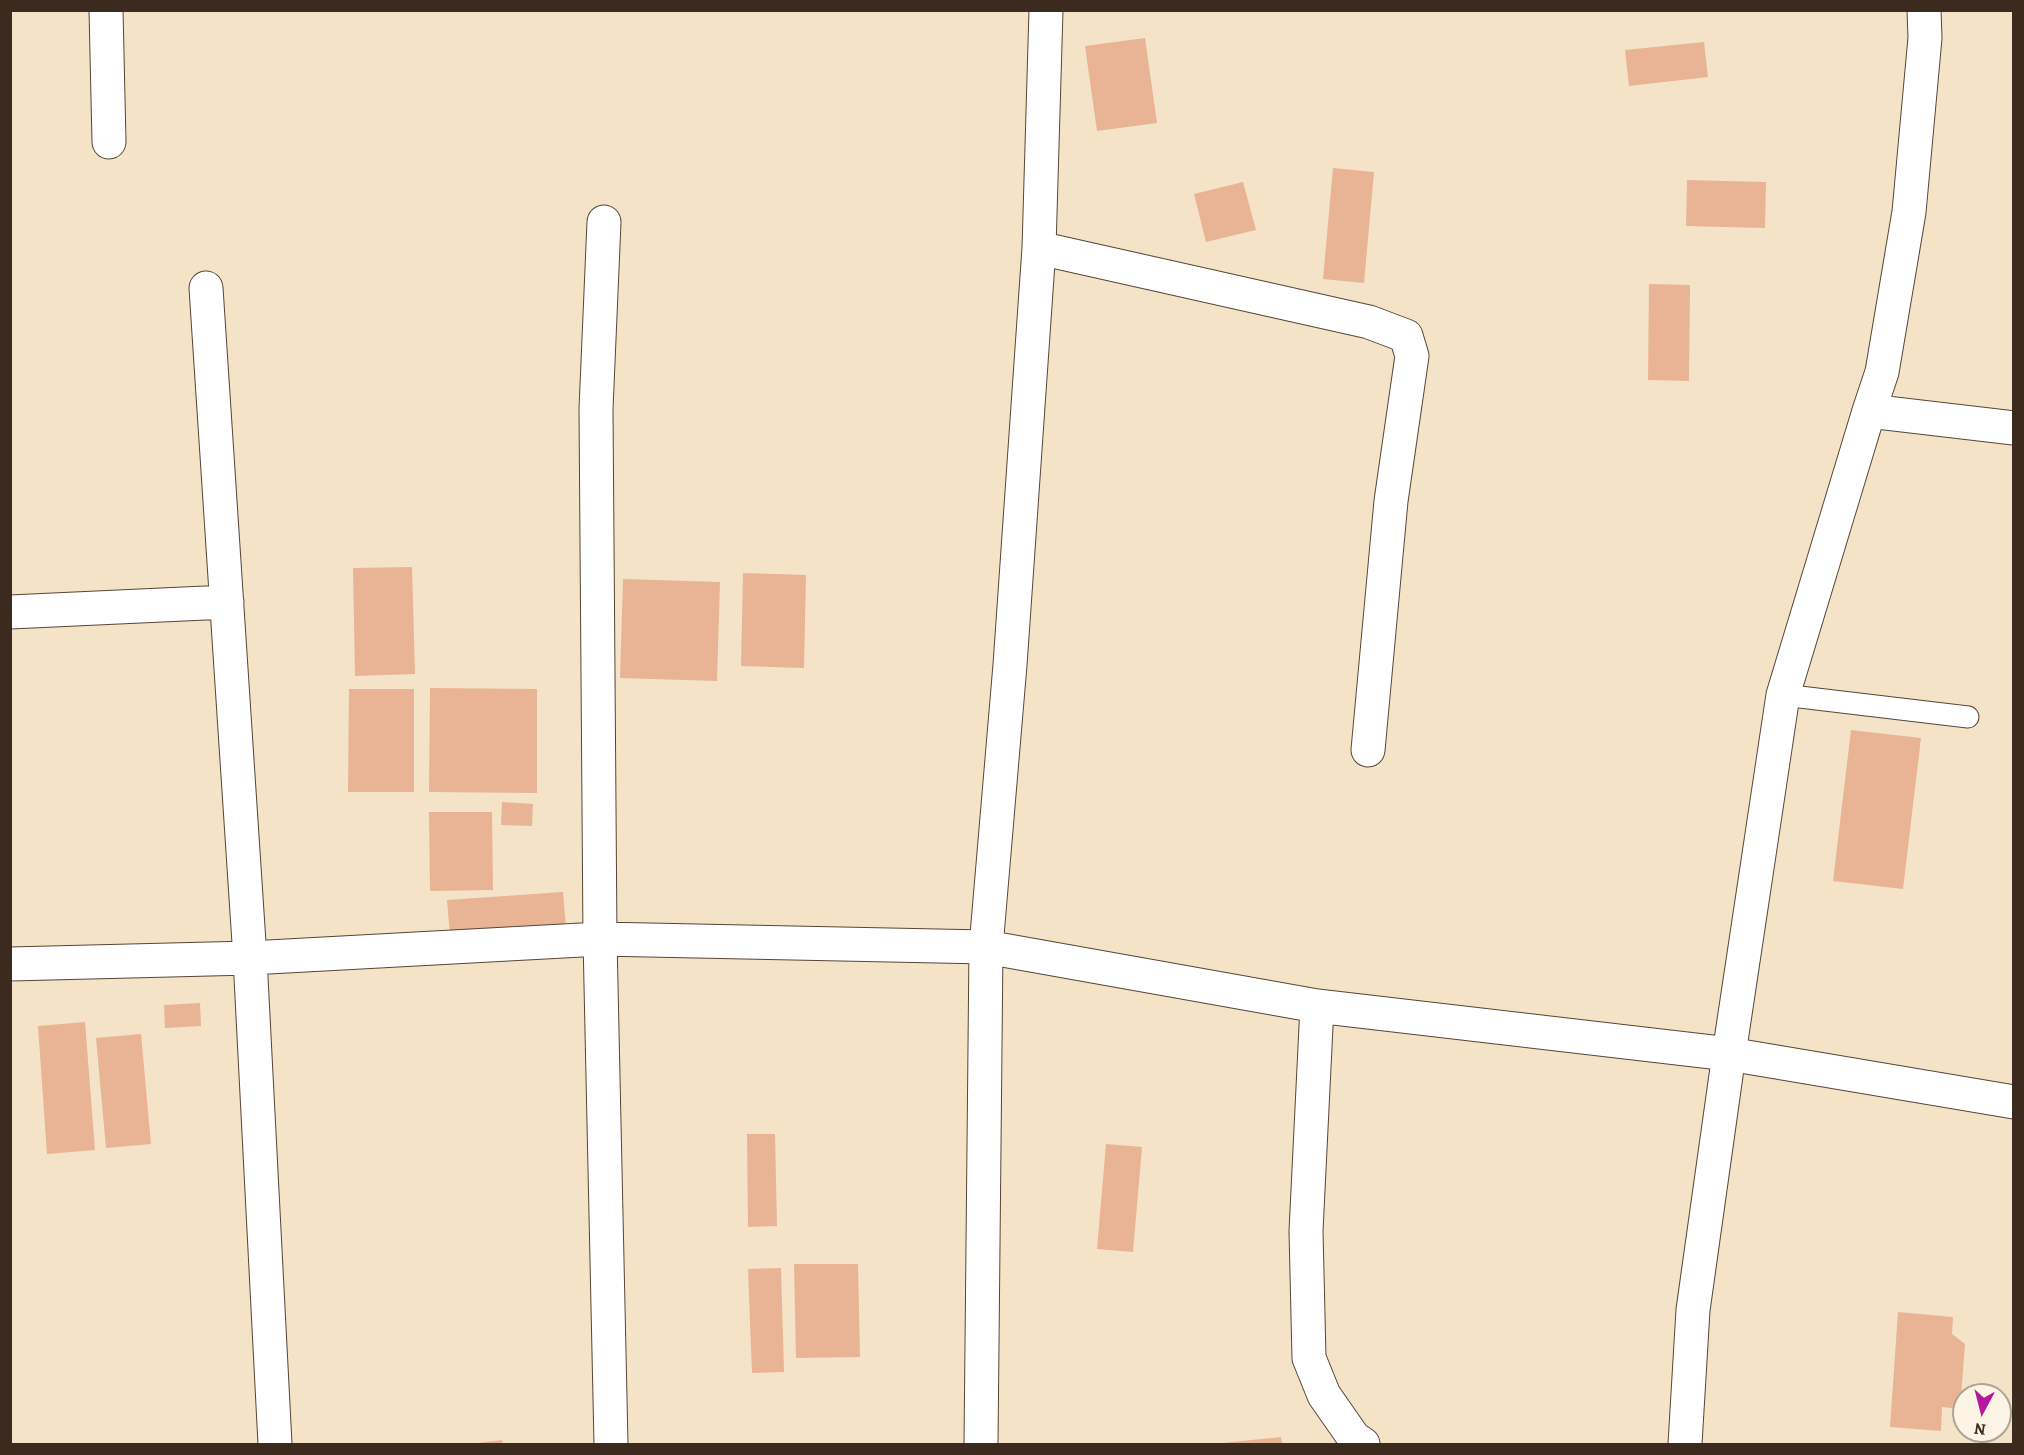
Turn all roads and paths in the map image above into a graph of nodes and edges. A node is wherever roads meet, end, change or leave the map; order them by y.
1 (106, 10) edge
2 (1046, 10) edge
3 (1924, 10) edge
4 (109, 142) dead end
5 (604, 222) dead end
6 (1039, 248) junction
7 (206, 288) dead end
8 (1869, 411) junction
9 (2013, 428) edge
10 (227, 602) junction
11 (10, 612) edge
12 (1783, 695) junction
13 (1968, 717) dead end
14 (1368, 750) dead end
15 (600, 939) junction
16 (986, 947) junction
17 (250, 958) junction
18 (10, 964) edge
19 (1317, 1006) junction
20 (1728, 1053) junction
21 (2013, 1102) edge
22 (275, 1444) edge
23 (611, 1444) edge
24 (981, 1444) edge
25 (1363, 1444) edge
26 (1685, 1444) edge

1 - 4 street
2 - 6 street
3 - 8 street
5 - 15 street
6 - 14 street
6 - 16 street
7 - 10 street
8 - 9 street
8 - 12 street
10 - 11 street
10 - 17 street
12 - 13 lane
12 - 20 street
15 - 16 street
15 - 17 street
15 - 23 street
16 - 19 street
16 - 24 street
17 - 18 street
17 - 22 street
19 - 20 street
19 - 25 street
20 - 21 street
20 - 26 street

